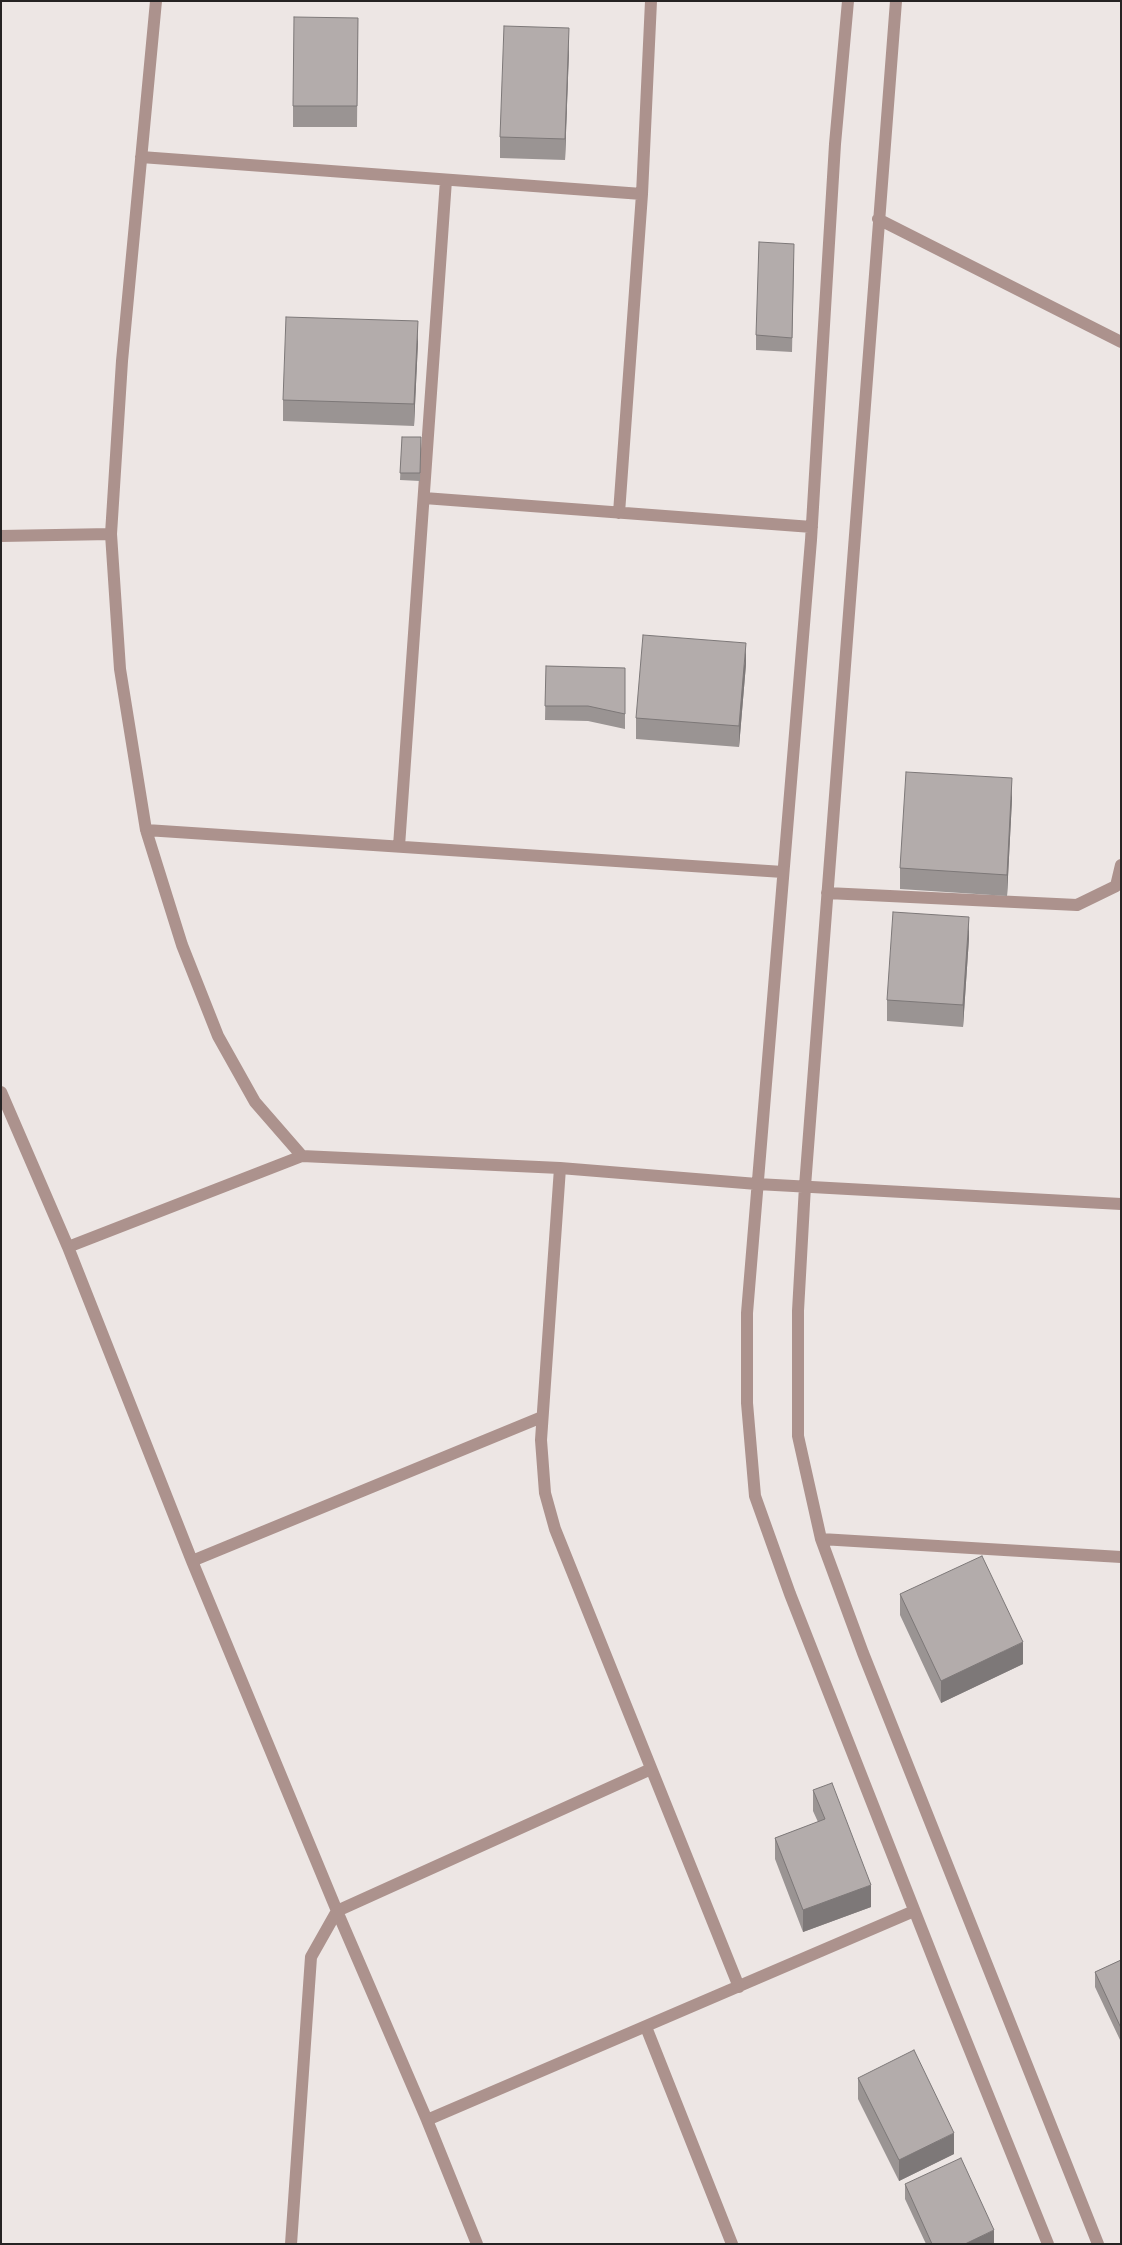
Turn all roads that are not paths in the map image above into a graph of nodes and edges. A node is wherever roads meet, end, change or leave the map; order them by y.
1 (156, 1) edge
2 (651, 1) edge
3 (848, 1) edge
4 (896, 1) edge
5 (141, 157) junction
6 (446, 180) junction
7 (642, 194) junction
8 (878, 219) junction
9 (1121, 342) edge
10 (424, 498) junction
11 (619, 513) junction
12 (812, 527) junction
13 (111, 534) junction
14 (1, 536) edge
15 (146, 830) junction
16 (399, 846) junction
17 (1121, 866) edge
18 (783, 872) junction
19 (827, 893) junction
20 (1, 1092) edge
21 (302, 1156) junction
22 (560, 1168) junction
23 (757, 1184) junction
24 (806, 1186) junction
25 (1121, 1204) edge
26 (68, 1248) junction
27 (542, 1417) junction
28 (821, 1539) junction
29 (1121, 1557) edge
30 (192, 1561) junction
31 (651, 1769) junction
32 (337, 1911) junction
33 (914, 1911) junction
34 (739, 1987) junction
35 (646, 2027) junction
36 (427, 2120) junction
37 (291, 2244) edge
38 (476, 2244) edge
39 (732, 2244) edge
40 (1048, 2244) edge
41 (1098, 2244) edge

1 - 5 street
2 - 7 street
3 - 12 street
4 - 8 street
5 - 6 street
5 - 13 street
6 - 7 street
6 - 10 street
7 - 11 street
8 - 9 street
8 - 19 street
10 - 11 street
10 - 16 street
11 - 12 street
12 - 18 street
13 - 14 street
13 - 15 street
15 - 16 street
15 - 21 street
16 - 18 street
17 - 19 street
18 - 23 street
19 - 24 street
20 - 26 street
21 - 22 street
21 - 26 street
22 - 23 street
22 - 27 street
23 - 24 street
23 - 33 street
24 - 25 street
24 - 28 street
26 - 30 street
27 - 30 street
27 - 31 street
28 - 29 street
28 - 41 street
30 - 32 street
31 - 32 street
31 - 34 street
32 - 36 street
32 - 37 street
33 - 34 street
33 - 40 street
34 - 35 street
35 - 36 street
35 - 39 street
36 - 38 street

